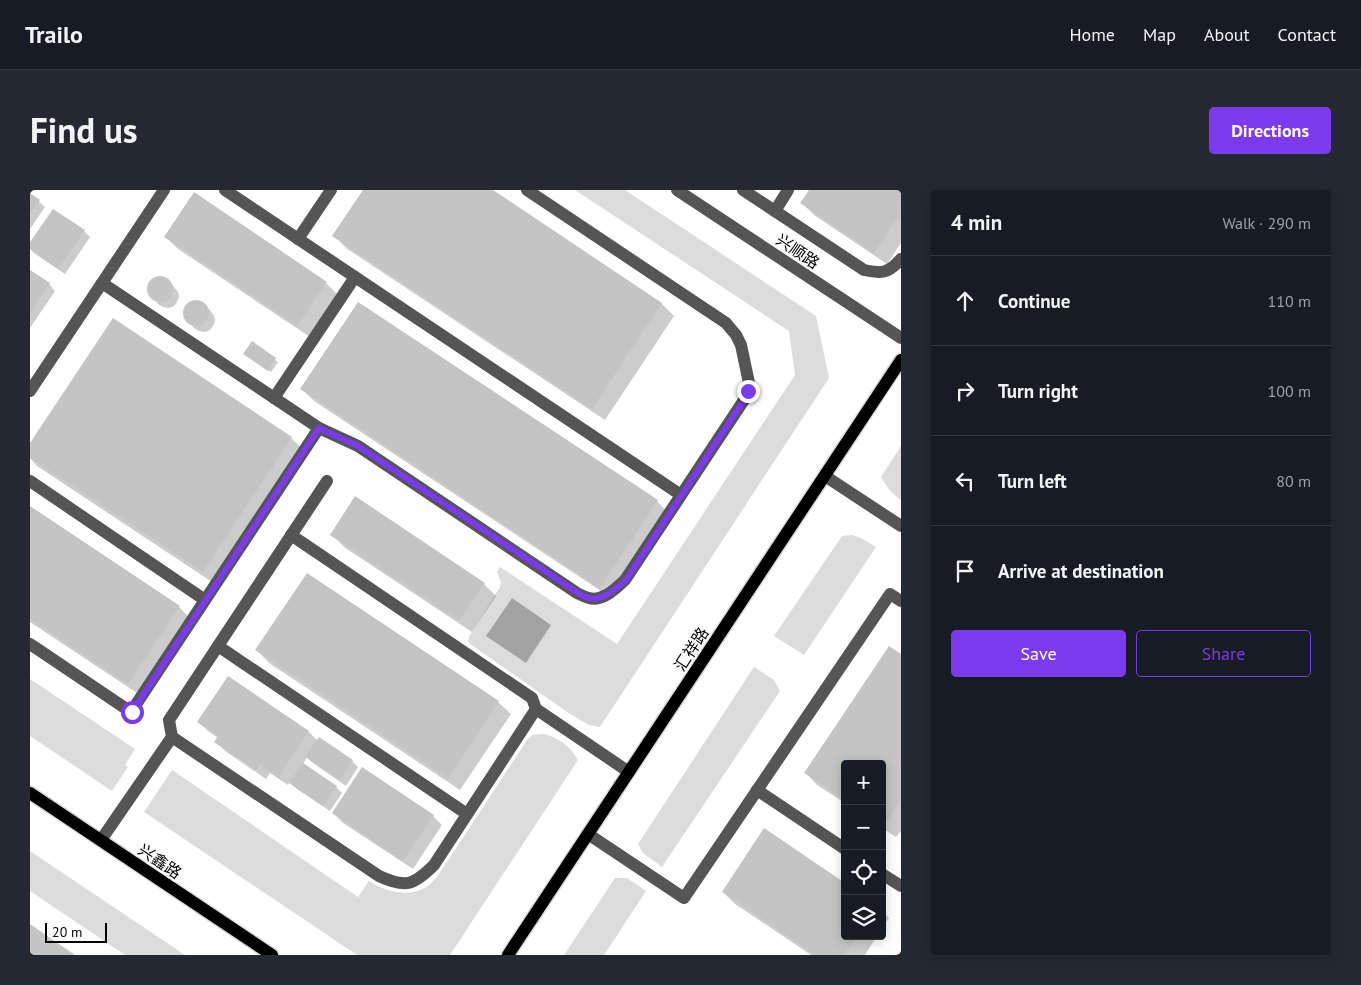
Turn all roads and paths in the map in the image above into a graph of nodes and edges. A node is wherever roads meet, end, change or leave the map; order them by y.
1 (164, 190) edge
2 (225, 190) edge
3 (331, 190) edge
4 (527, 190) edge
5 (677, 190) edge
6 (743, 190) edge
7 (788, 190) edge
8 (774, 211) junction
9 (298, 239) junction
10 (901, 259) edge
11 (355, 277) junction
12 (102, 283) junction
13 (901, 338) edge
14 (901, 360) edge
15 (30, 391) edge
16 (274, 398) junction
17 (319, 428) junction
18 (825, 476) junction
19 (327, 480) dead end
20 (30, 481) edge
21 (681, 495) junction
22 (901, 526) edge
23 (291, 535) junction
24 (205, 600) junction
25 (901, 601) edge
26 (30, 644) edge
27 (218, 646) junction
28 (536, 709) junction
29 (172, 736) junction
30 (629, 772) junction
31 (757, 790) junction
32 (30, 793) edge
33 (467, 814) junction
34 (588, 834) junction
35 (101, 840) junction
36 (841, 846) edge
37 (886, 877) edge
38 (901, 886) edge
39 (272, 955) edge
40 (508, 955) edge

1 - 12 street
2 - 9 street
3 - 9 street
4 - 21 street
5 - 13 street, 兴顺路
6 - 8 street
7 - 8 street
8 - 10 street
9 - 11 street
11 - 16 street
11 - 21 street
12 - 15 street
12 - 16 street
14 - 18 main road, 汇祥路
16 - 17 street
17 - 21 street
17 - 24 street
18 - 22 street
18 - 30 main road, 汇祥路
19 - 23 street
20 - 24 street
23 - 27 street
23 - 28 street
24 - 26 street
25 - 31 street
27 - 29 street
27 - 33 street
28 - 30 street
28 - 33 street
29 - 33 street
29 - 35 street
30 - 34 main road, 汇祥路
31 - 34 street
31 - 36 street
32 - 35 main road, 兴鑫路
34 - 40 main road, 汇祥路
35 - 39 main road, 兴鑫路
37 - 38 street

